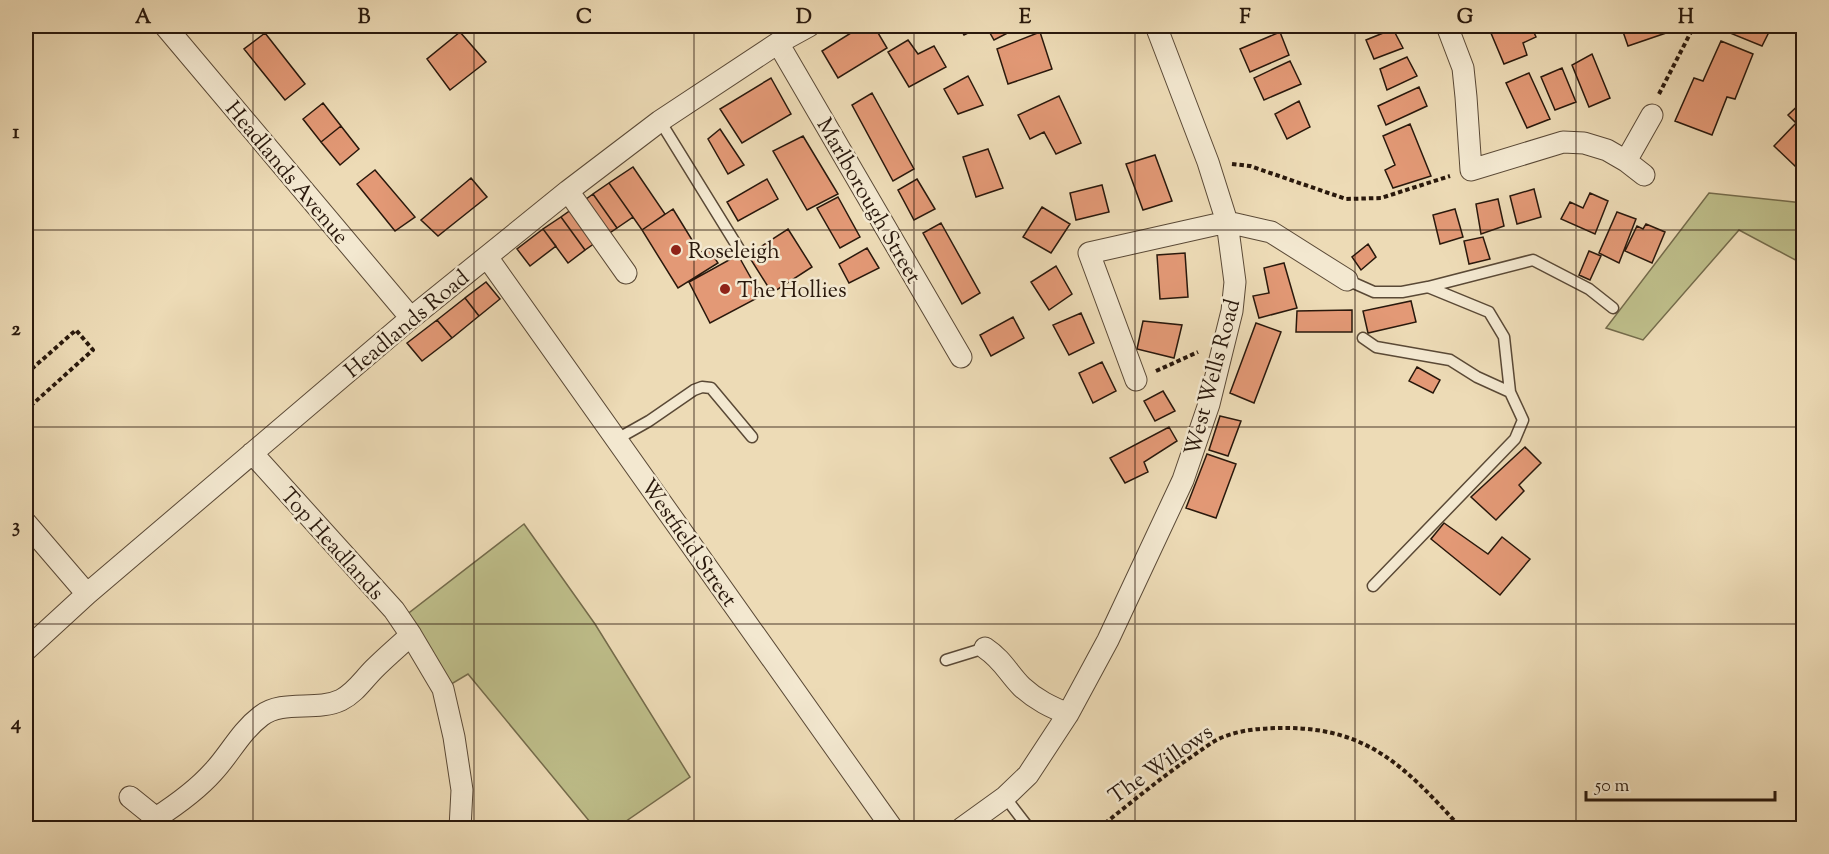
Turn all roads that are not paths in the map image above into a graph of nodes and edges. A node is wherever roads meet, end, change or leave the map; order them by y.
1 (165, 26) edge
2 (809, 26) edge
3 (1156, 26) edge
4 (1447, 26) edge
5 (778, 43) junction
6 (1652, 115) road end
7 (660, 121) junction
8 (1626, 161) junction
9 (1644, 175) dead end
10 (568, 191) junction
11 (1227, 222) junction
12 (740, 249) dead end
13 (488, 257) junction
14 (626, 273) dead end
15 (1347, 280) joint
16 (1428, 287) junction
17 (1613, 308) dead end
18 (411, 318) junction
19 (1363, 338) dead end
20 (961, 357) dead end
21 (1136, 380) road end
22 (1510, 392) junction
23 (752, 437) dead end
24 (617, 439) junction
25 (252, 453) junction
26 (26, 523) edge
27 (1373, 586) dead end
28 (87, 594) junction
29 (411, 635) junction
30 (985, 648) joint
31 (26, 650) edge
32 (946, 660) dead end
33 (1068, 714) junction
34 (130, 797) dead end
35 (1005, 797) junction
36 (156, 823) edge
37 (1028, 827) dead end
38 (460, 828) edge
39 (892, 828) edge
40 (962, 828) edge

1 - 18 street, Headlands Avenue
2 - 5 street, Headlands Road
3 - 11 street, West Wells Road
4 - 8 street
5 - 7 street, Headlands Road
5 - 20 street, Marlborough Street
6 - 8 street
7 - 10 street, Headlands Road
7 - 12 lane
8 - 9 street
10 - 13 street, Headlands Road
10 - 14 street
11 - 15 street
11 - 21 street
11 - 33 street, West Wells Road
13 - 18 street, Headlands Road
13 - 24 street, Westfield Street
15 - 16 lane
16 - 17 lane
16 - 22 lane
18 - 25 street, Headlands Road
19 - 22 lane
22 - 27 lane
23 - 24 lane
24 - 39 street, Westfield Street
25 - 28 street, Headlands Road
25 - 29 street, Top Headlands
26 - 28 street
28 - 31 street, Headlands Road
29 - 36 street
29 - 38 street, Top Headlands
30 - 32 lane
30 - 33 street
33 - 35 street, West Wells Road
34 - 36 street
35 - 37 lane
35 - 40 street, West Wells Road

